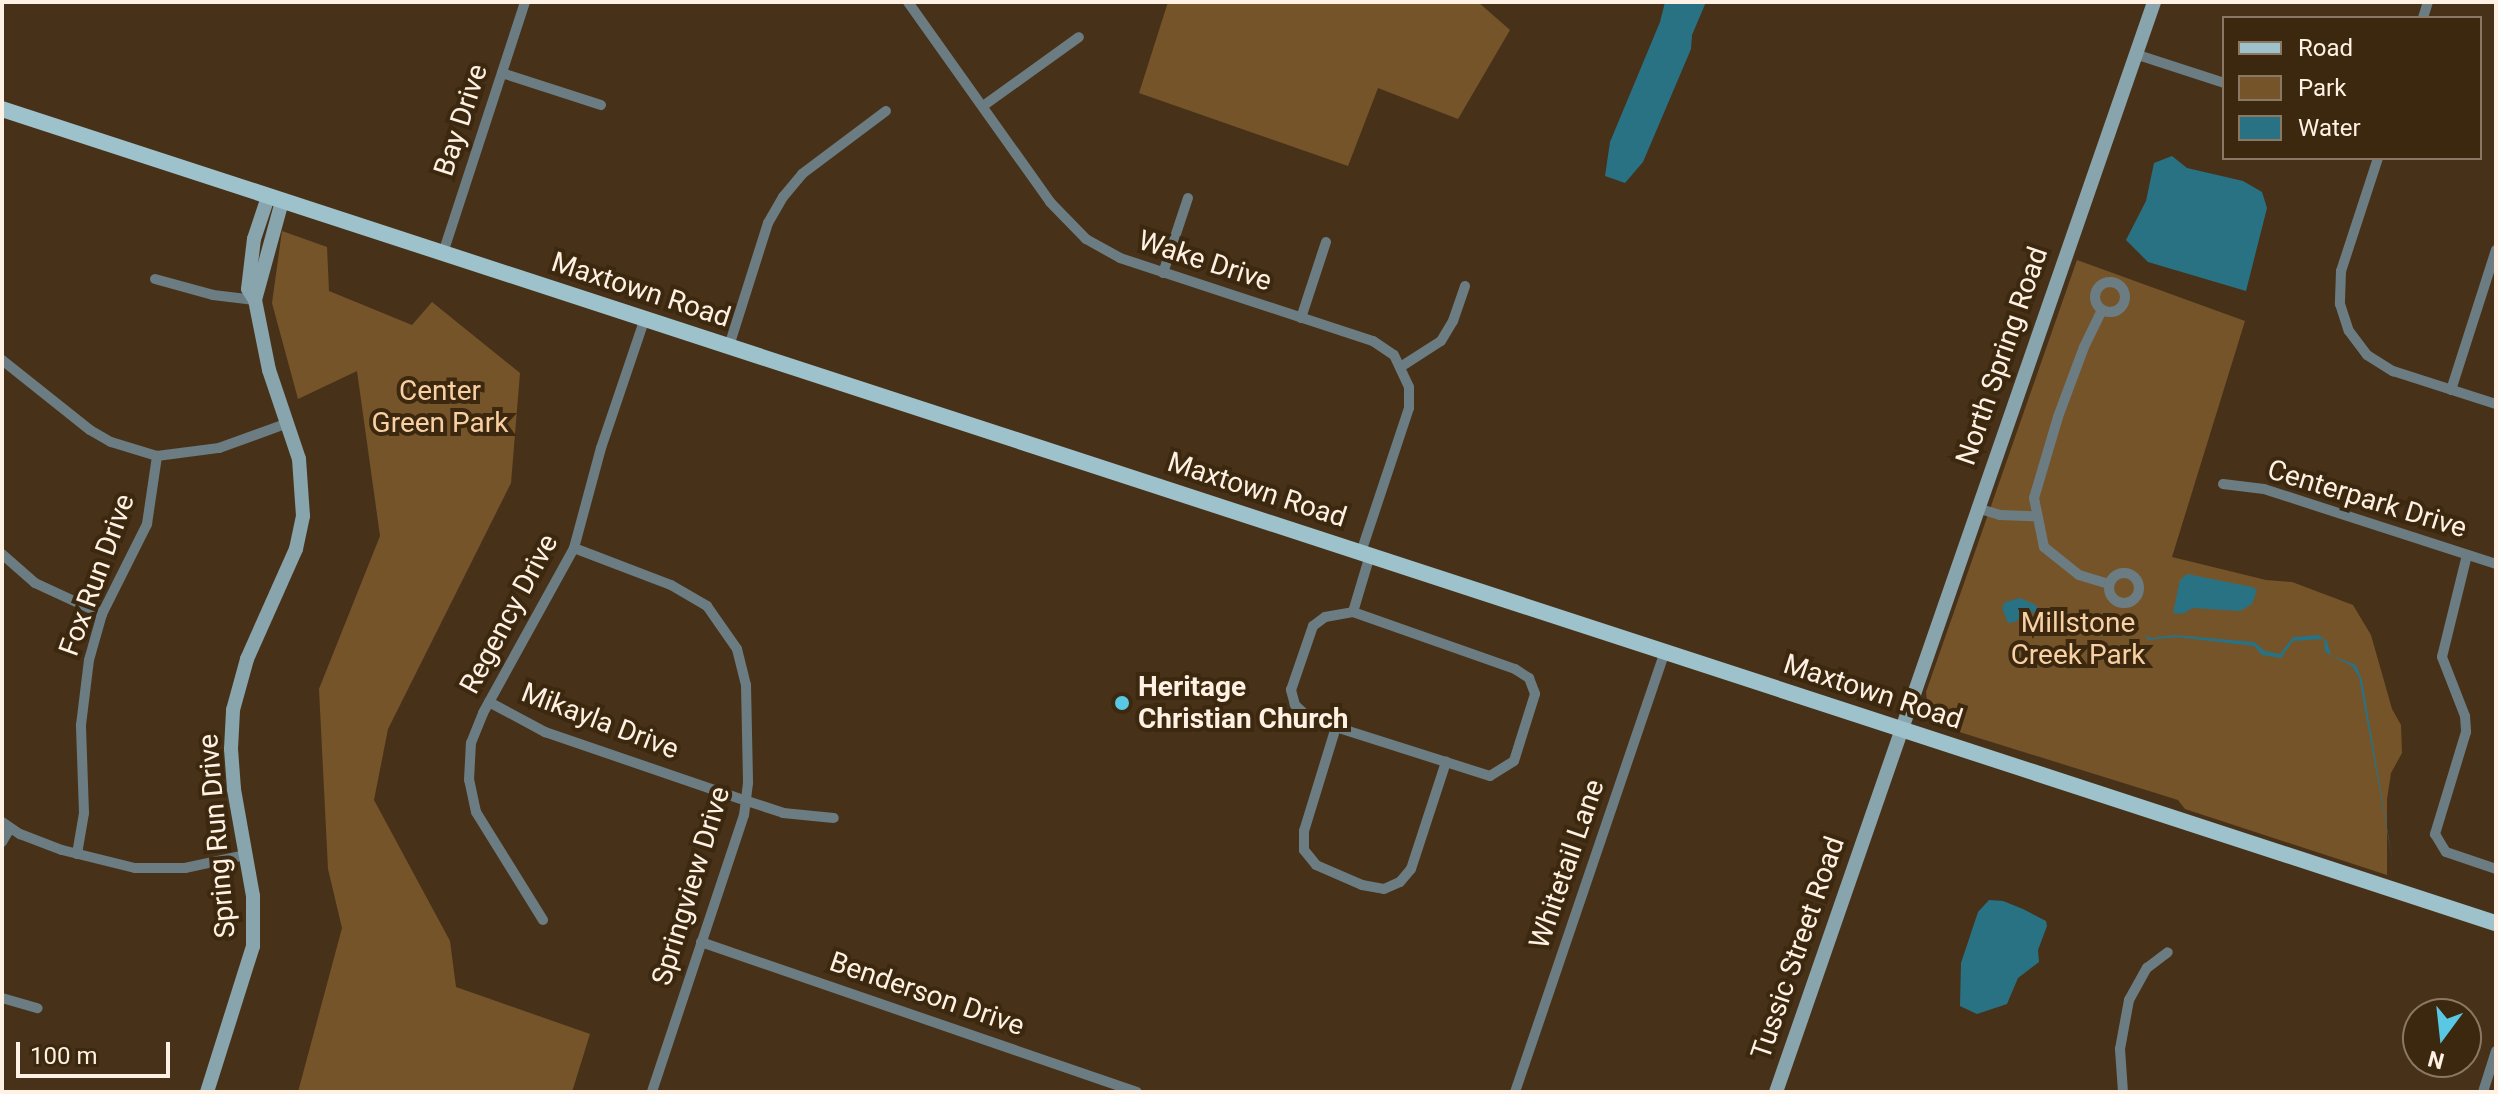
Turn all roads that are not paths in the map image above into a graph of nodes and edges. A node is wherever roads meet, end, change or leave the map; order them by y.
1 (525, 2) edge
2 (908, 2) edge
3 (2154, 2) edge
4 (1079, 37) dead end
5 (2135, 54) junction
6 (502, 73) junction
7 (2222, 82) edge
8 (601, 105) dead end
9 (983, 106) junction
10 (2, 109) edge
11 (886, 111) dead end
12 (2377, 160) edge
13 (1188, 198) dead end
14 (275, 199) junction
15 (1326, 242) dead end
16 (2496, 250) edge
17 (443, 253) junction
18 (1163, 273) junction
19 (155, 279) dead end
20 (1465, 286) dead end
21 (255, 300) junction
22 (2102, 310) dead end
23 (645, 318) junction
24 (1301, 318) junction
25 (729, 346) junction
26 (2, 360) edge
27 (1402, 366) junction
28 (2451, 390) junction
29 (2496, 404) edge
30 (288, 423) junction
31 (157, 456) junction
32 (2223, 484) dead end
33 (1977, 508) junction
34 (2036, 516) junction
35 (574, 548) junction
36 (1366, 553) junction
37 (2, 554) edge
38 (2467, 555) junction
39 (2496, 564) edge
40 (2109, 584) dead end
41 (1353, 612) junction
42 (102, 614) junction
43 (1665, 651) junction
44 (489, 702) junction
45 (1336, 727) junction
46 (1900, 727) junction
47 (1446, 762) junction
48 (747, 801) junction
49 (834, 818) dead end
50 (1870, 820) joint
51 (6, 825) edge
52 (2, 842) edge
53 (77, 854) junction
54 (245, 855) junction
55 (2496, 869) edge
56 (543, 920) dead end
57 (2496, 923) edge
58 (701, 942) junction
59 (2168, 952) dead end
60 (2, 998) edge
61 (38, 1008) dead end
62 (2496, 1051) edge
63 (207, 1092) edge
64 (652, 1092) edge
65 (1137, 1092) edge
66 (1515, 1092) edge
67 (1776, 1092) edge
68 (2123, 1092) edge
69 (2483, 1092) edge

1 - 6 street, Bay Drive
2 - 9 street, Wake Drive
3 - 5 main road, North Spring Road
4 - 9 street
5 - 7 street
5 - 33 main road, North Spring Road
6 - 8 street
6 - 17 street, Bay Drive
9 - 18 street, Wake Drive
10 - 14 main road, Maxtown Road
11 - 25 street
12 - 28 street
13 - 18 street
14 - 17 main road, Maxtown Road
14 - 21 main road, Spring Run Drive
15 - 24 street
16 - 28 street
17 - 23 main road, Maxtown Road
18 - 24 street, Wake Drive
19 - 21 street
20 - 27 street
21 - 30 main road, Spring Run Drive
22 - 34 street
23 - 25 main road, Maxtown Road
23 - 35 street, Regency Drive
24 - 27 street, Wake Drive
25 - 36 main road, Maxtown Road
26 - 31 street
27 - 36 street
28 - 29 street
30 - 31 street
30 - 54 main road, Spring Run Drive
31 - 42 street, Fox Run Drive
32 - 38 street, Centerpark Drive
33 - 34 street
33 - 46 main road, North Spring Road
34 - 40 street
35 - 44 street, Regency Drive
35 - 48 street, Springview Drive
36 - 41 street
36 - 43 main road, Maxtown Road
37 - 42 street
38 - 39 street, Centerpark Drive
38 - 55 street
41 - 45 street
41 - 47 street
42 - 53 street, Fox Run Drive
43 - 46 main road, Maxtown Road
43 - 66 street, Whitetail Lane
44 - 48 street, Mikayla Drive
44 - 56 street, Regency Drive
45 - 47 street
45 - 47 street
46 - 50 main road, North Spring Road
46 - 57 main road, Maxtown Road
48 - 49 street, Mikayla Drive
48 - 58 street, Springview Drive
50 - 67 main road, Tussic Street Road
51 - 52 street
51 - 53 street
53 - 54 street
54 - 63 main road, Spring Run Drive
58 - 64 street, Springview Drive
58 - 65 street, Benderson Drive
59 - 68 street
60 - 61 street
62 - 69 street

